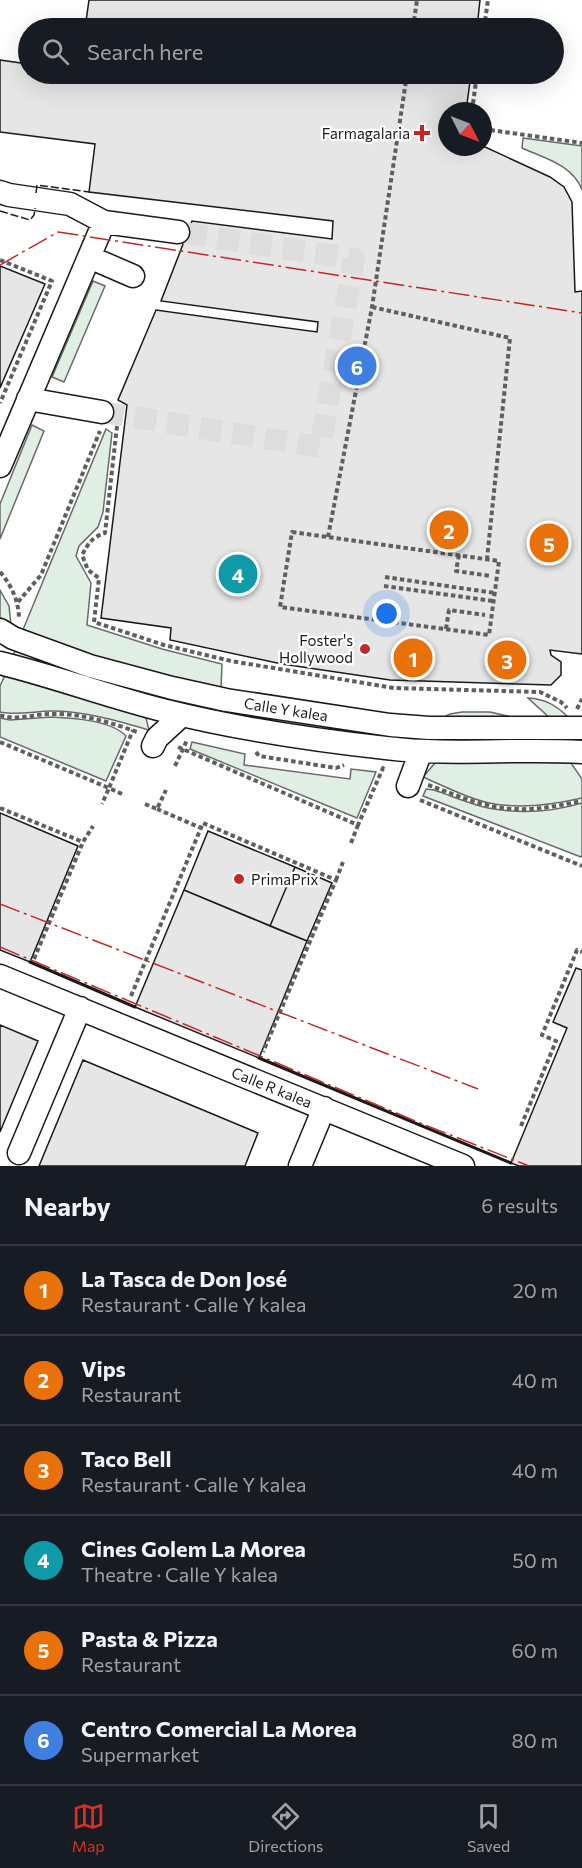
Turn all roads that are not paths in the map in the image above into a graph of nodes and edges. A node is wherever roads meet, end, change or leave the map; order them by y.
1 (0, 192) edge
2 (104, 222) junction
3 (178, 232) tunnel mouth
4 (88, 257) junction
5 (133, 276) dead end
6 (28, 399) junction
7 (110, 423) tunnel mouth
8 (0, 466) edge
9 (10, 625) edge
10 (0, 663) edge
11 (185, 724) junction
12 (582, 728) edge
13 (156, 742) road end
14 (421, 751) junction
15 (582, 752) edge
16 (418, 784) road end
17 (0, 976) edge
18 (80, 1008) junction
19 (324, 1108) junction
20 (19, 1153) dead end
21 (300, 1166) edge
22 (463, 1166) edge

1 - 2 street
2 - 3 street
2 - 4 street
4 - 5 street
4 - 6 street
6 - 7 street
6 - 8 street
9 - 12 street, Calle Y kalea
10 - 11 street, Calle Y kalea
11 - 13 street
11 - 14 street, Calle Y kalea
14 - 15 street, Calle Y kalea
14 - 16 street
17 - 18 street, Calle R kalea
18 - 19 street, Calle R kalea
18 - 20 street
19 - 21 street
19 - 22 street, Calle R kalea

